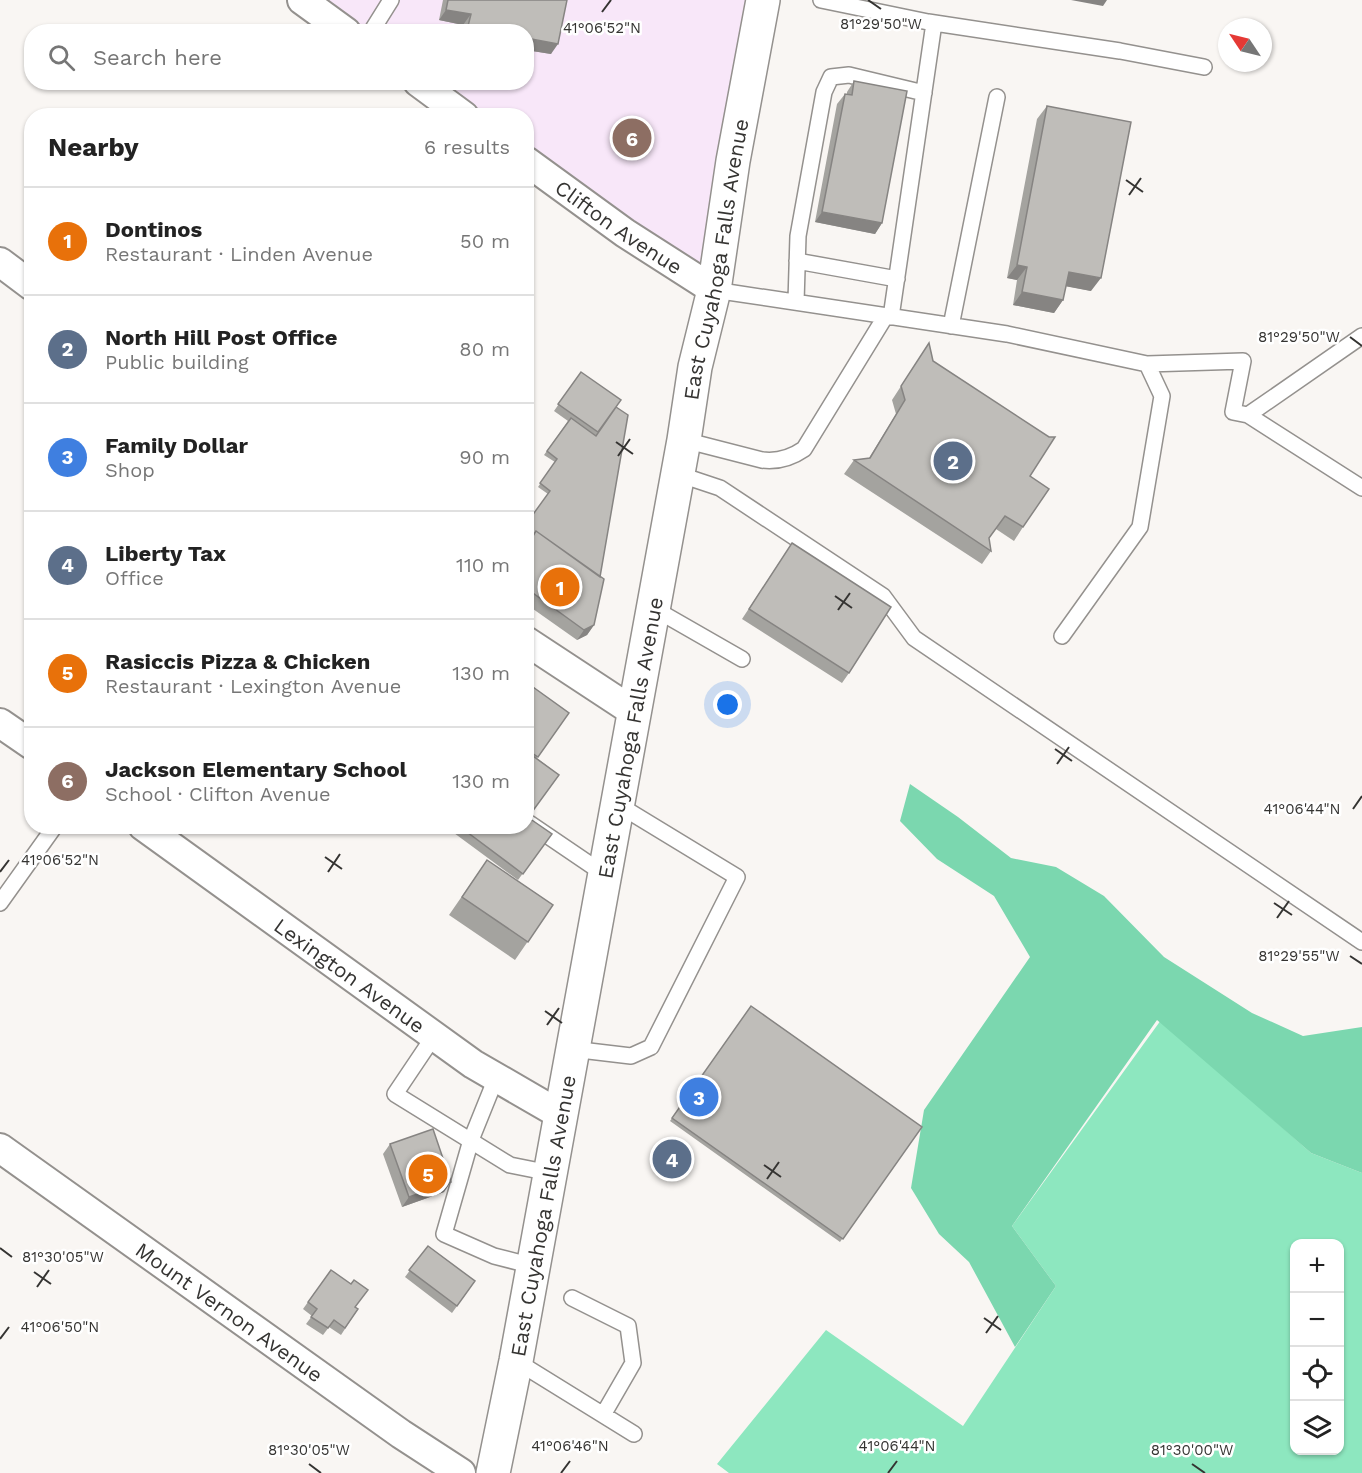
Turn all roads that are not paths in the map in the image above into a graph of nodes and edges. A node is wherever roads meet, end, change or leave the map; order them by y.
1 (302, 0) edge
2 (391, 0) edge
3 (763, 0) edge
4 (821, 0) edge
5 (934, 23) junction
6 (335, 24) edge
7 (376, 24) edge
8 (1204, 67) dead end
9 (429, 90) edge
10 (924, 93) junction
11 (997, 98) dead end
12 (453, 108) edge
13 (534, 167) edge
14 (797, 261) junction
15 (0, 262) edge
16 (897, 279) junction
17 (24, 280) edge
18 (714, 290) junction
19 (796, 302) junction
20 (888, 317) junction
21 (951, 326) junction
22 (1362, 336) edge
23 (1147, 364) junction
24 (1248, 415) junction
25 (684, 440) junction
26 (678, 474) junction
27 (1362, 488) edge
28 (653, 608) junction
29 (1062, 636) dead end
30 (534, 646) edge
31 (742, 659) dead end
32 (634, 712) junction
33 (0, 723) edge
34 (24, 740) edge
35 (617, 804) junction
36 (534, 826) edge
37 (49, 834) edge
38 (154, 834) edge
39 (604, 874) junction
40 (0, 903) edge
41 (1362, 942) edge
42 (434, 1036) junction
43 (572, 1049) junction
44 (496, 1078) junction
45 (561, 1115) junction
46 (471, 1140) junction
47 (0, 1148) edge
48 (550, 1173) junction
49 (533, 1266) junction
50 (572, 1298) dead end
51 (516, 1361) junction
52 (603, 1415) junction
53 (634, 1434) dead end
54 (461, 1473) edge
55 (493, 1473) edge

1 - 6 street
2 - 7 lane
3 - 18 street, East Cuyahoga Falls Avenue
4 - 5 lane
5 - 8 lane
5 - 10 lane
9 - 12 street
10 - 14 lane
10 - 16 lane
11 - 21 lane
13 - 18 street, Clifton Avenue
14 - 16 lane
14 - 19 lane
15 - 17 street
16 - 20 lane
18 - 19 lane
18 - 25 street, East Cuyahoga Falls Avenue
19 - 20 lane
20 - 21 lane
20 - 25 lane
21 - 23 lane
22 - 24 lane
23 - 24 lane
23 - 29 lane
24 - 27 lane
25 - 26 street, East Cuyahoga Falls Avenue
26 - 28 street, East Cuyahoga Falls Avenue
26 - 41 lane
28 - 31 lane
28 - 32 street, East Cuyahoga Falls Avenue
30 - 32 street
32 - 35 street, East Cuyahoga Falls Avenue
33 - 34 street
35 - 39 street, East Cuyahoga Falls Avenue
35 - 43 lane
36 - 39 lane
37 - 40 lane
38 - 42 street, Lexington Avenue
39 - 43 street, East Cuyahoga Falls Avenue
42 - 44 street, Lexington Avenue
42 - 46 lane
43 - 45 street, East Cuyahoga Falls Avenue
44 - 45 street, Lexington Avenue
44 - 46 lane
45 - 48 street, East Cuyahoga Falls Avenue
46 - 48 lane
46 - 49 lane
47 - 54 street, Mount Vernon Avenue
48 - 49 street, East Cuyahoga Falls Avenue
49 - 51 street, East Cuyahoga Falls Avenue
50 - 52 lane
51 - 52 lane
51 - 55 street, East Cuyahoga Falls Avenue
52 - 53 lane

